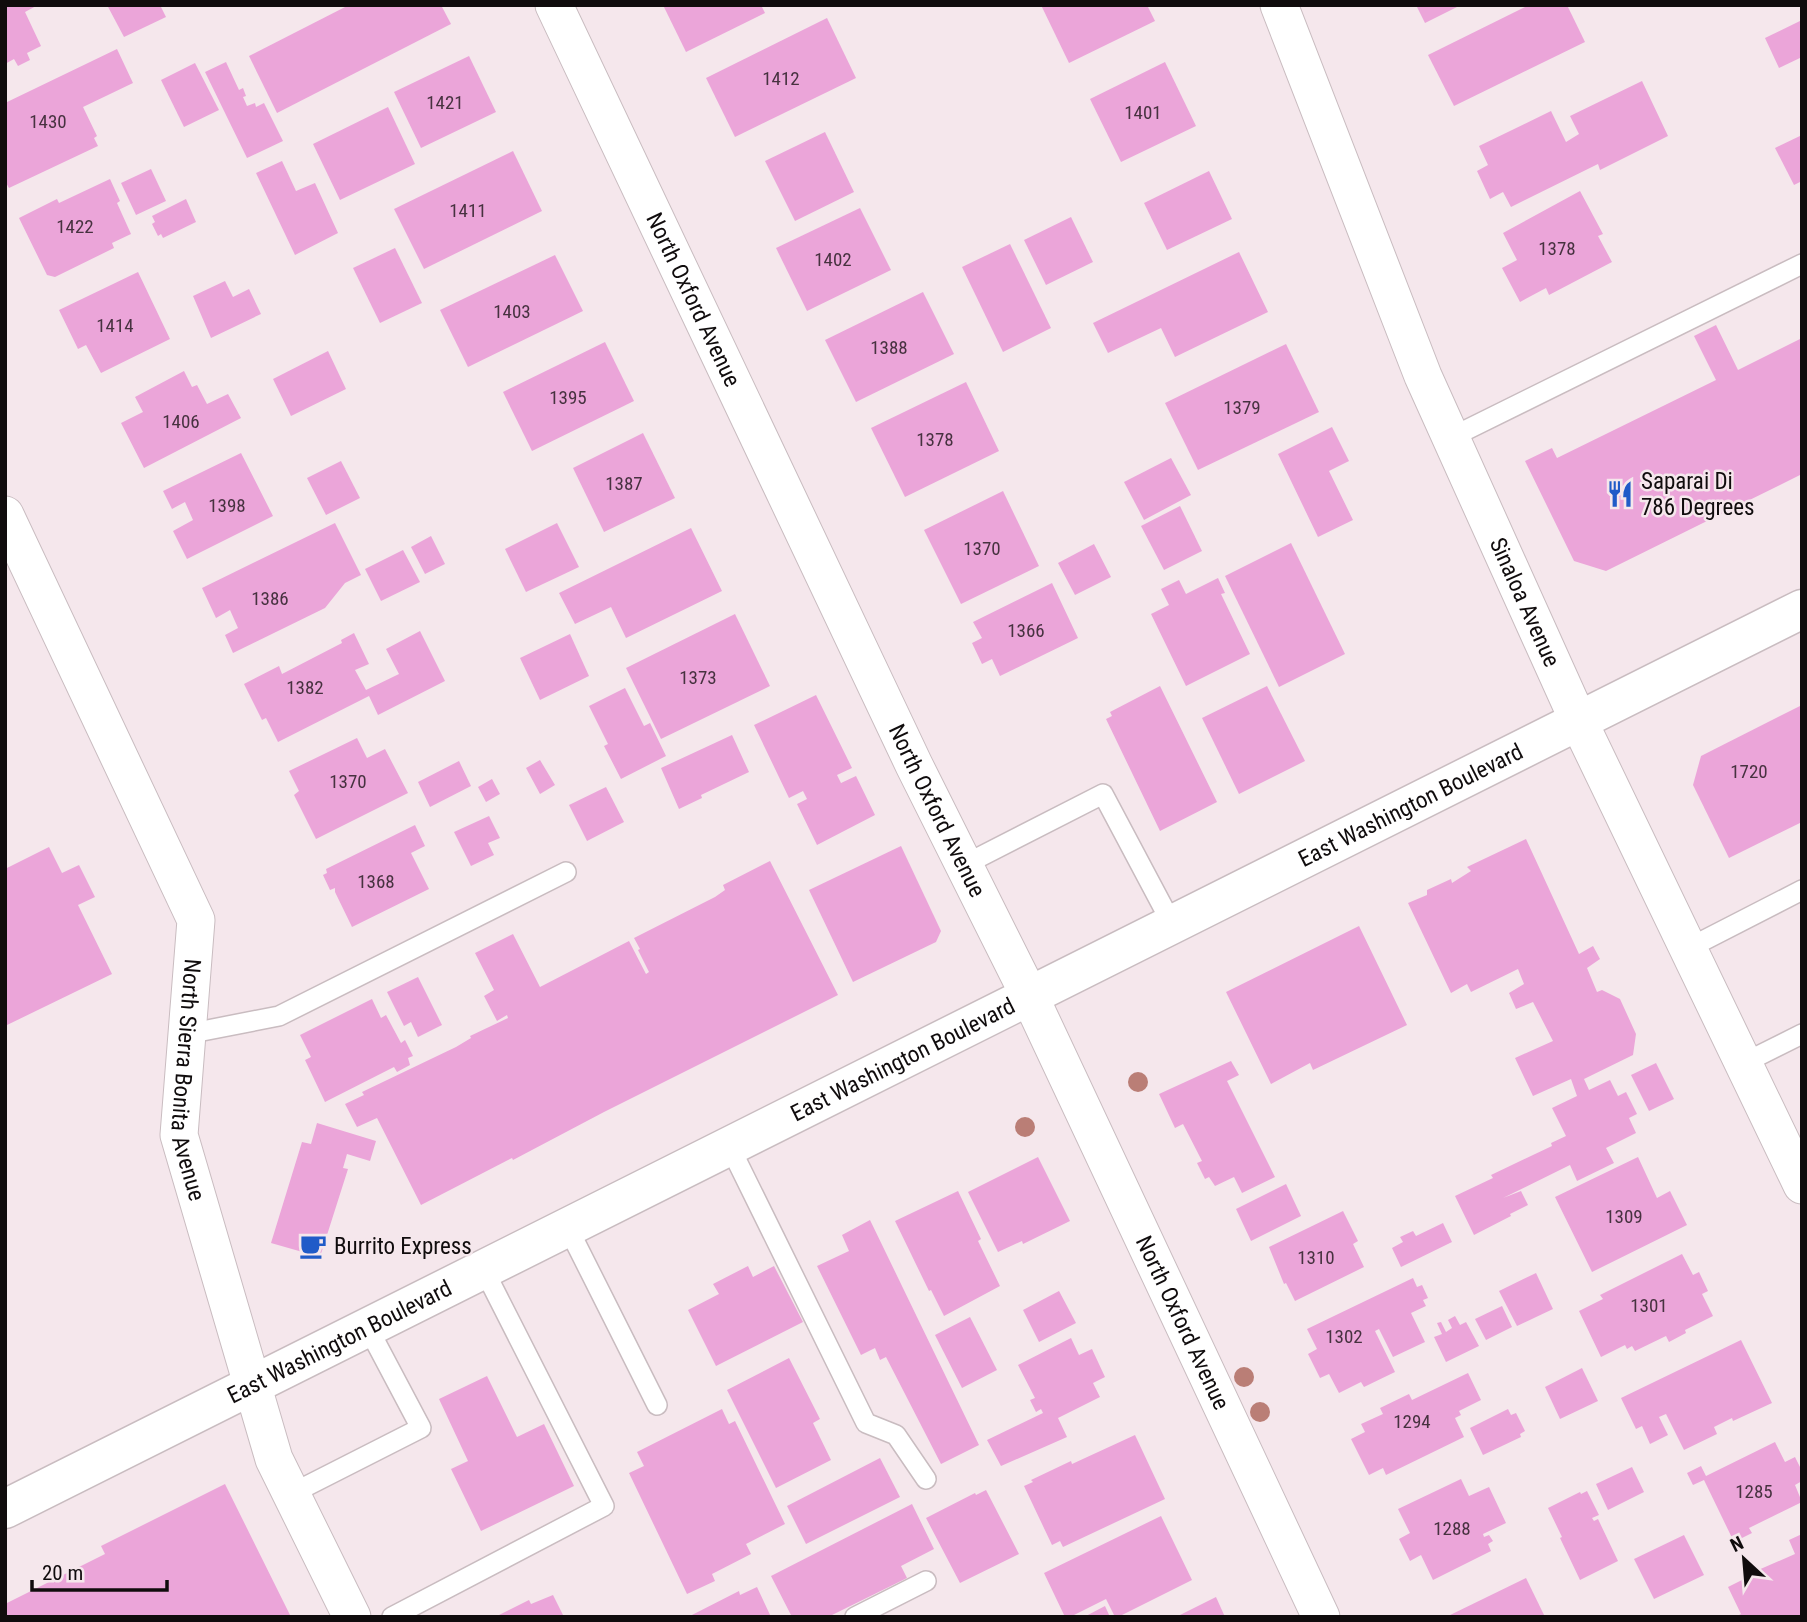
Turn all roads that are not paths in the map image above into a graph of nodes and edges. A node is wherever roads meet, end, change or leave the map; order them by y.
1 (554, 5) edge
2 (1279, 5) edge
3 (1802, 264) edge
4 (1452, 437) junction
5 (5, 515) edge
6 (1802, 609) edge
7 (1578, 722) junction
8 (964, 865) junction
9 (566, 872) dead end
10 (1802, 890) edge
11 (1172, 924) junction
12 (1687, 949) junction
13 (1028, 995) junction
14 (187, 1034) junction
15 (1802, 1034) edge
16 (1744, 1063) junction
17 (729, 1145) junction
18 (1802, 1185) edge
19 (567, 1226) junction
20 (483, 1268) junction
21 (367, 1326) junction
22 (251, 1384) junction
23 (657, 1405) dead end
24 (926, 1479) dead end
25 (291, 1494) junction
26 (5, 1509) edge
27 (926, 1581) dead end
28 (344, 1614) edge
29 (392, 1617) edge
30 (855, 1617) edge
31 (1321, 1617) edge

1 - 8 street, North Oxford Avenue
2 - 4 street, Sinaloa Avenue
3 - 4 lane
4 - 7 street, Sinaloa Avenue
5 - 14 street, North Sierra Bonita Avenue
6 - 7 main road, East Washington Boulevard
7 - 11 main road, East Washington Boulevard
7 - 12 street, Sinaloa Avenue
8 - 11 lane
8 - 13 street, North Oxford Avenue
9 - 14 lane
10 - 12 lane
11 - 13 main road, East Washington Boulevard
12 - 16 street, Sinaloa Avenue
13 - 17 main road, East Washington Boulevard
13 - 31 street, North Oxford Avenue
14 - 22 street, North Sierra Bonita Avenue
15 - 16 lane
16 - 18 street, Sinaloa Avenue
17 - 19 main road, East Washington Boulevard
17 - 24 lane
19 - 20 main road, East Washington Boulevard
19 - 23 lane
20 - 21 main road, East Washington Boulevard
20 - 29 lane
21 - 22 main road, East Washington Boulevard
21 - 25 lane
22 - 25 street, North Sierra Bonita Avenue
22 - 26 main road, East Washington Boulevard
25 - 28 street, North Sierra Bonita Avenue
27 - 30 lane

